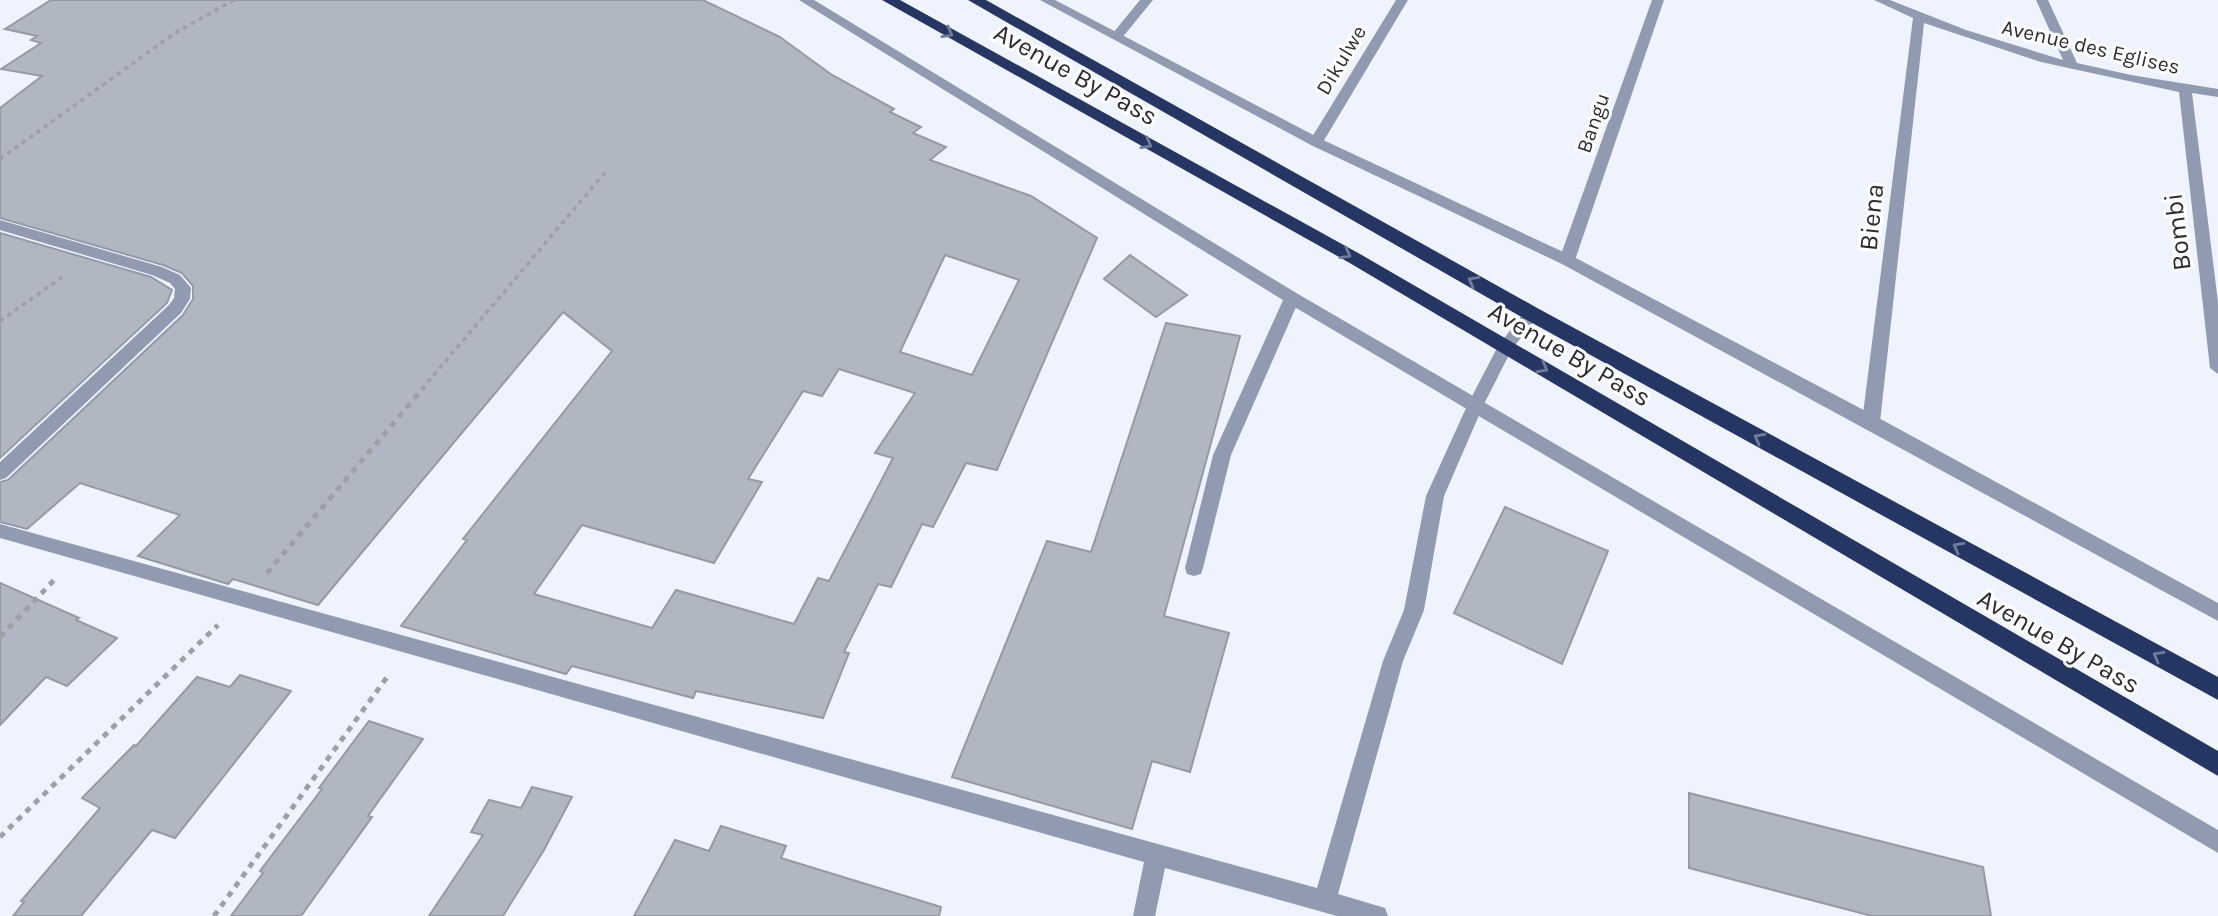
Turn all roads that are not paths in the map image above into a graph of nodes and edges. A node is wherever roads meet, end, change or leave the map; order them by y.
1 (806, 0) edge
2 (889, 0) edge
3 (975, 0) edge
4 (1046, 0) edge
5 (1147, 0) edge
6 (1402, 0) edge
7 (1658, 0) edge
8 (1880, 0) edge
9 (2042, 0) edge
10 (1920, 18) junction
11 (1117, 36) junction
12 (2072, 66) junction
13 (2185, 89) junction
14 (2218, 93) edge
15 (1316, 142) junction
16 (0, 225) edge
17 (1567, 260) junction
18 (1292, 298) junction
19 (1532, 314) junction
20 (1506, 346) junction
21 (2218, 368) edge
22 (1475, 406) junction
23 (1871, 422) junction
24 (0, 473) edge
25 (0, 531) edge
26 (1194, 568) dead end
27 (2218, 613) edge
28 (2218, 689) edge
29 (2218, 764) edge
30 (2218, 842) edge
31 (1157, 854) junction
32 (1325, 901) junction
33 (1144, 916) edge
34 (1377, 916) edge

1 - 18 street
2 -> 20 highway, Avenue By Pass
19 -> 3 highway, Avenue By Pass
4 - 11 street
5 - 11 street
6 - 15 street, Dikulwe
7 - 17 street, Bangu
8 - 10 street, Avenue des Eglises
9 - 12 street
10 - 12 street, Avenue des Eglises
10 - 23 street, Biena
11 - 15 street
12 - 13 street, Avenue des Eglises
13 - 14 street, Avenue des Eglises
13 - 21 street, Bombi
15 - 17 street
16 - 24 street
17 - 23 street
18 - 22 street
18 - 26 street
19 - 20 street
28 -> 19 highway, Avenue By Pass
20 - 22 street
20 -> 29 highway, Avenue By Pass
22 - 30 street
22 - 32 street
23 - 27 street
25 - 31 street
31 - 32 street
31 - 33 street
32 - 34 street

